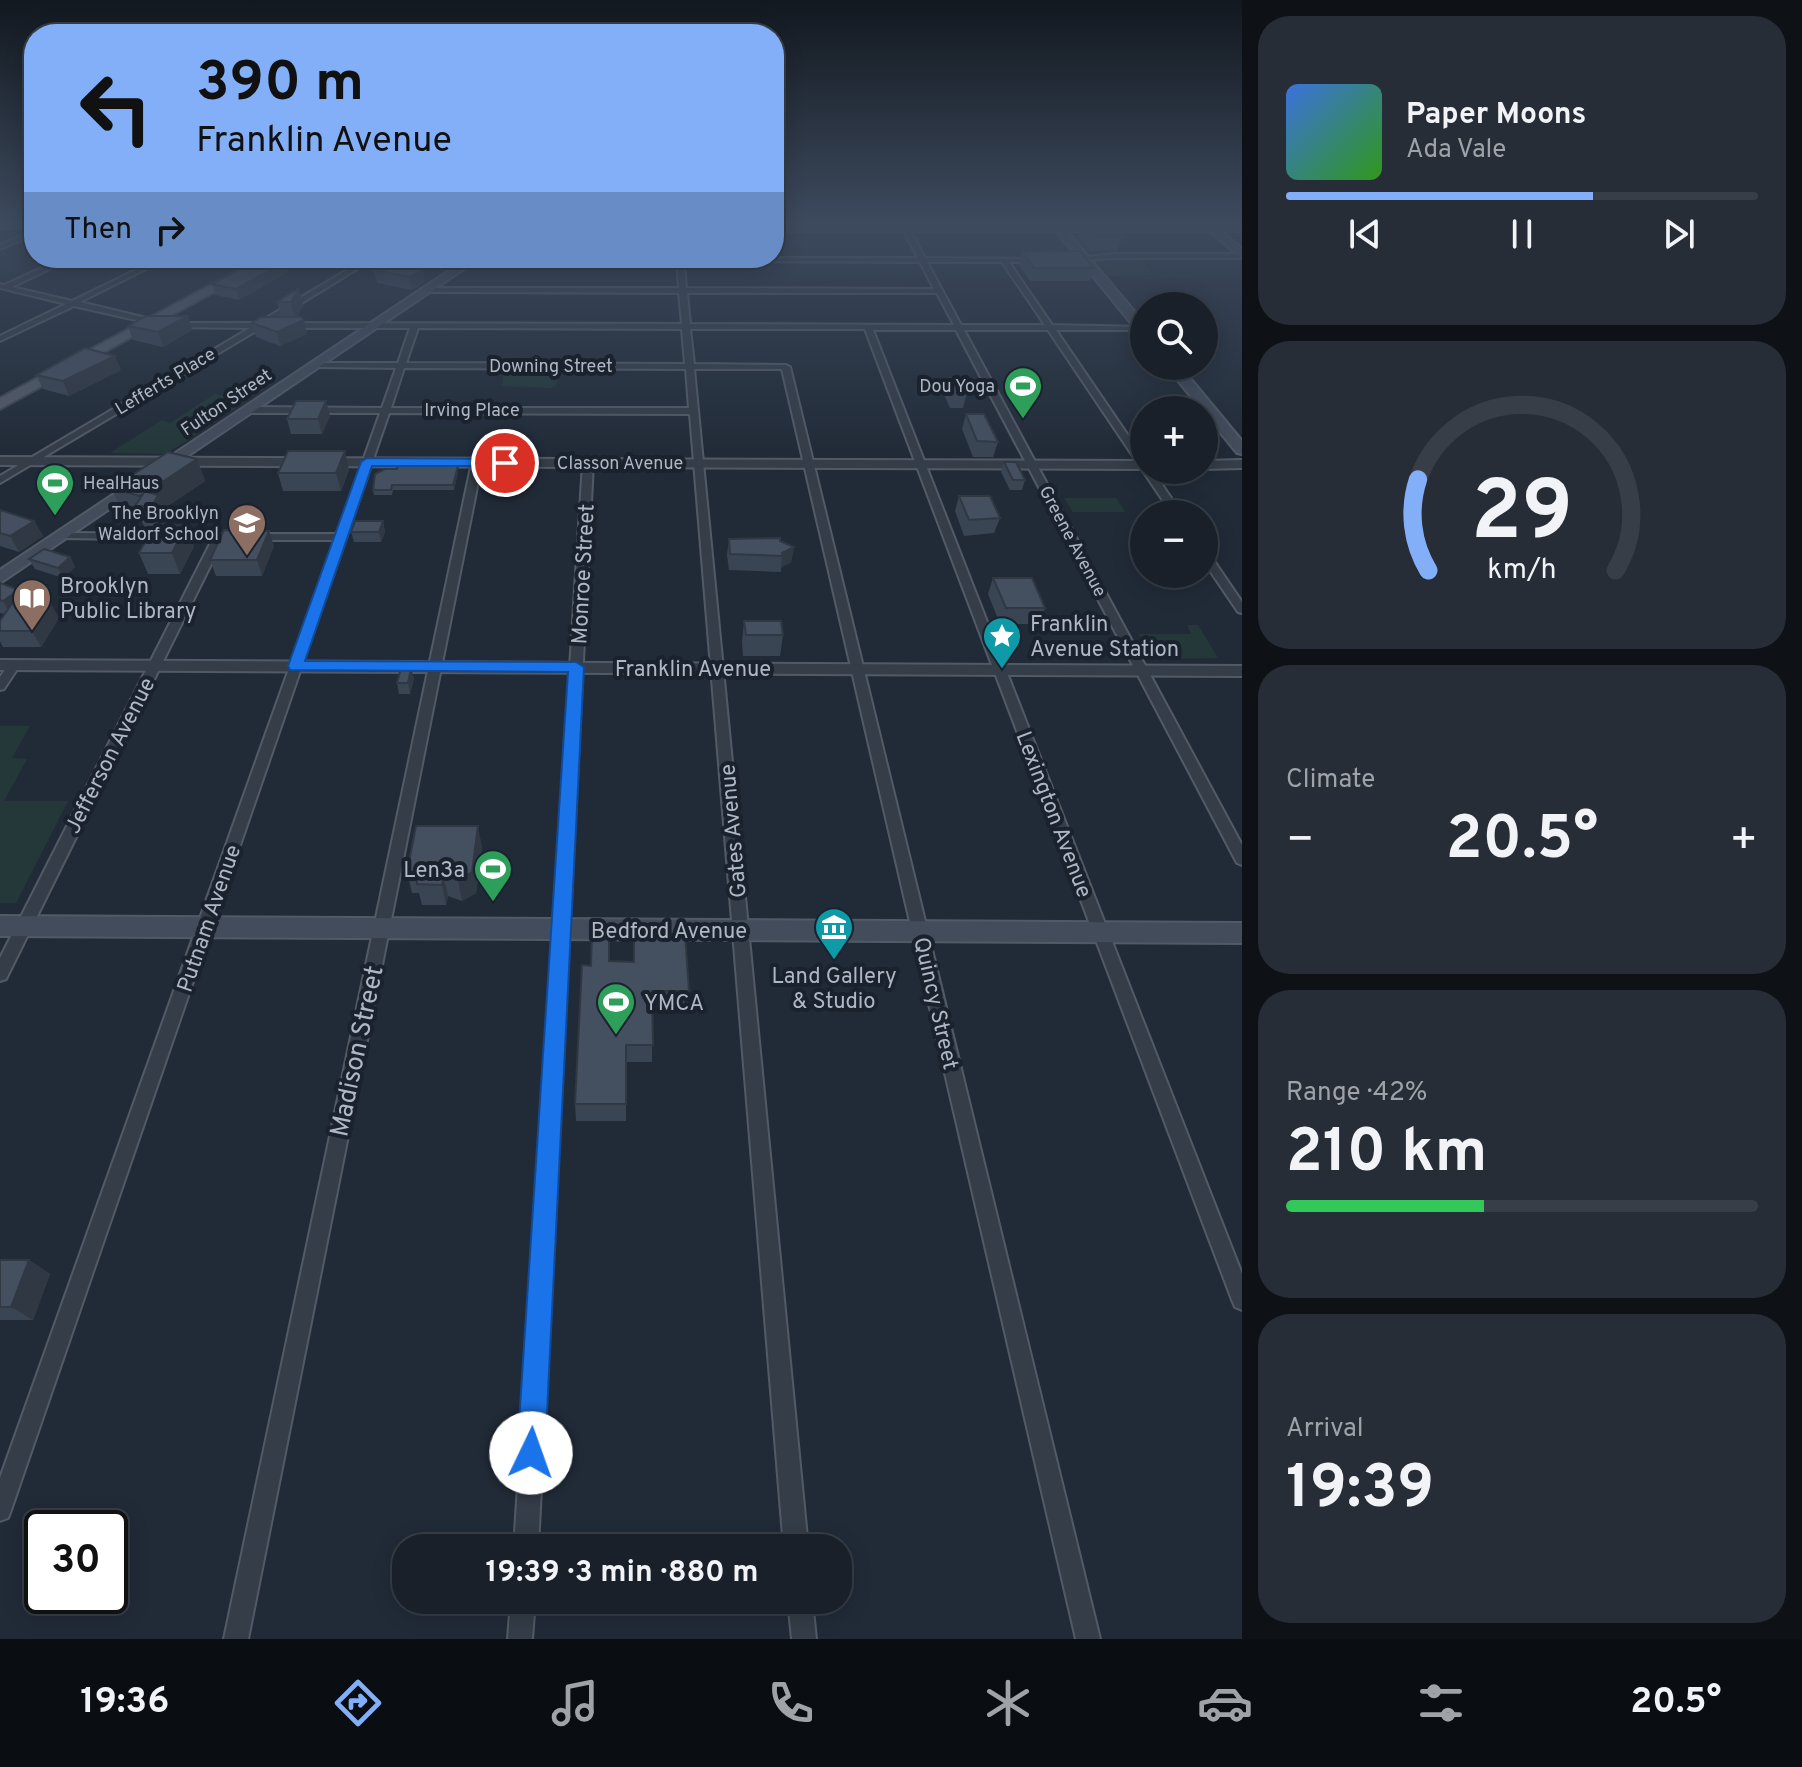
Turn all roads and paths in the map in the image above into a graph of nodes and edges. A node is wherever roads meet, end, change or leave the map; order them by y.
1 (62, 299) edge
2 (79, 299) edge
3 (183, 299) edge
4 (188, 299) edge
5 (302, 299) edge
6 (414, 299) edge
7 (684, 299) edge
8 (944, 299) edge
9 (1031, 299) edge
10 (74, 302) junction
11 (147, 320) junction
12 (259, 325) junction
13 (375, 325) junction
14 (415, 326) junction
15 (686, 326) junction
16 (868, 327) junction
17 (959, 327) junction
18 (1050, 327) junction
19 (1130, 329) edge
20 (0, 339) edge
21 (316, 365) junction
22 (401, 366) junction
23 (690, 366) junction
24 (786, 367) joint
25 (1184, 380) edge
26 (0, 393) edge
27 (0, 404) edge
28 (250, 410) junction
29 (385, 410) junction
30 (694, 411) junction
31 (1130, 444) edge
32 (1242, 450) edge
33 (0, 461) edge
34 (32, 461) junction
35 (174, 461) junction
36 (367, 462) junction
37 (477, 462) junction
38 (588, 463) junction
39 (699, 463) junction
40 (809, 463) junction
41 (921, 464) junction
42 (1032, 464) junction
43 (1242, 464) edge
44 (1218, 465) edge
45 (1130, 466) edge
46 (0, 480) edge
47 (63, 536) junction
48 (219, 537) junction
49 (341, 537) junction
50 (1218, 575) edge
51 (0, 578) edge
52 (1242, 610) edge
53 (7, 665) edge
54 (154, 665) junction
55 (295, 666) junction
56 (435, 667) junction
57 (576, 667) junction
58 (717, 668) junction
59 (858, 668) junction
60 (999, 669) junction
61 (1143, 671) junction
62 (1242, 671) edge
63 (0, 686) edge
64 (1242, 859) edge
65 (12, 926) edge
66 (204, 927) junction
67 (381, 928) junction
68 (561, 929) junction
69 (741, 930) junction
70 (920, 931) junction
71 (1101, 932) junction
72 (1242, 933) edge
73 (0, 974) edge
74 (1242, 1300) edge
75 (0, 1510) edge
76 (527, 1534) edge
77 (795, 1534) edge
78 (522, 1614) edge
79 (801, 1614) edge
80 (236, 1639) edge
81 (520, 1639) edge
82 (804, 1639) edge
83 (1088, 1639) edge

1 - 10 street
2 - 10 street
3 - 11 main road
4 - 11 main road
5 - 12 street, Lefferts Place
6 - 13 main road, Fulton Street
7 - 15 street, Gates Avenue
8 - 17 street, Greene Avenue
9 - 18 street
10 - 11 street
10 - 20 street
11 - 12 street
11 - 26 main road
11 - 27 main road
12 - 13 street
12 - 34 street, Lefferts Place
13 - 14 street
13 - 21 main road, Fulton Street
14 - 15 street
14 - 22 street, Putnam Avenue
15 - 16 street
15 - 23 street, Gates Avenue
16 - 17 street
16 - 41 street, Lexington Avenue
17 - 18 street
17 - 42 street, Greene Avenue
18 - 19 street
18 - 31 street
21 - 22 street, Downing Street
21 - 28 main road, Fulton Street
22 - 23 street, Downing Street
22 - 29 street, Putnam Avenue
23 - 24 street, Downing Street
23 - 30 street, Gates Avenue
24 - 40 street, Quincy Street
25 - 32 main road
28 - 29 street, Irving Place
28 - 35 main road, Fulton Street
29 - 30 street, Irving Place
29 - 36 street, Putnam Avenue
30 - 39 street, Gates Avenue
33 - 34 street, Classon Avenue
34 - 35 street, Classon Avenue
34 - 46 street, Lefferts Place
35 - 36 street, Classon Avenue
35 - 47 main road, Fulton Street
36 - 37 street, Classon Avenue
36 - 49 street, Putnam Avenue
37 - 38 street, Classon Avenue
37 - 56 street, Madison Street
38 - 39 street, Classon Avenue
38 - 57 street, Monroe Street
39 - 40 street, Classon Avenue
39 - 58 street, Gates Avenue
40 - 41 street, Classon Avenue
40 - 59 street, Quincy Street
41 - 42 street, Classon Avenue
41 - 60 street, Lexington Avenue
42 - 45 street, Classon Avenue
42 - 61 street, Greene Avenue
43 - 44 street
47 - 48 street
47 - 51 main road, Fulton Street
48 - 49 street
48 - 54 street, Jefferson Avenue
49 - 55 street, Putnam Avenue
50 - 52 street
53 - 54 street, Franklin Avenue
53 - 63 street
54 - 55 street, Franklin Avenue
54 - 65 street, Jefferson Avenue
55 - 56 street, Franklin Avenue
55 - 66 street, Putnam Avenue
56 - 57 street, Franklin Avenue
56 - 67 street, Madison Street
57 - 58 street, Franklin Avenue
57 - 68 street, Monroe Street
58 - 59 street, Franklin Avenue
58 - 69 street, Gates Avenue
59 - 60 street, Franklin Avenue
59 - 70 street, Quincy Street
60 - 61 street, Franklin Avenue
60 - 71 street, Lexington Avenue
61 - 62 street, Franklin Avenue
61 - 64 street, Greene Avenue
65 - 66 main road, Bedford Avenue
65 - 73 street, Jefferson Avenue
66 - 67 main road, Bedford Avenue
66 - 75 street, Putnam Avenue
67 - 68 main road, Bedford Avenue
67 - 80 street, Madison Street
68 - 69 main road, Bedford Avenue
68 - 76 street, Monroe Street
69 - 70 main road, Bedford Avenue
69 - 77 street, Gates Avenue
70 - 71 main road, Bedford Avenue
70 - 83 street, Quincy Street
71 - 72 main road, Bedford Avenue
71 - 74 street, Lexington Avenue
78 - 81 street
79 - 82 street

